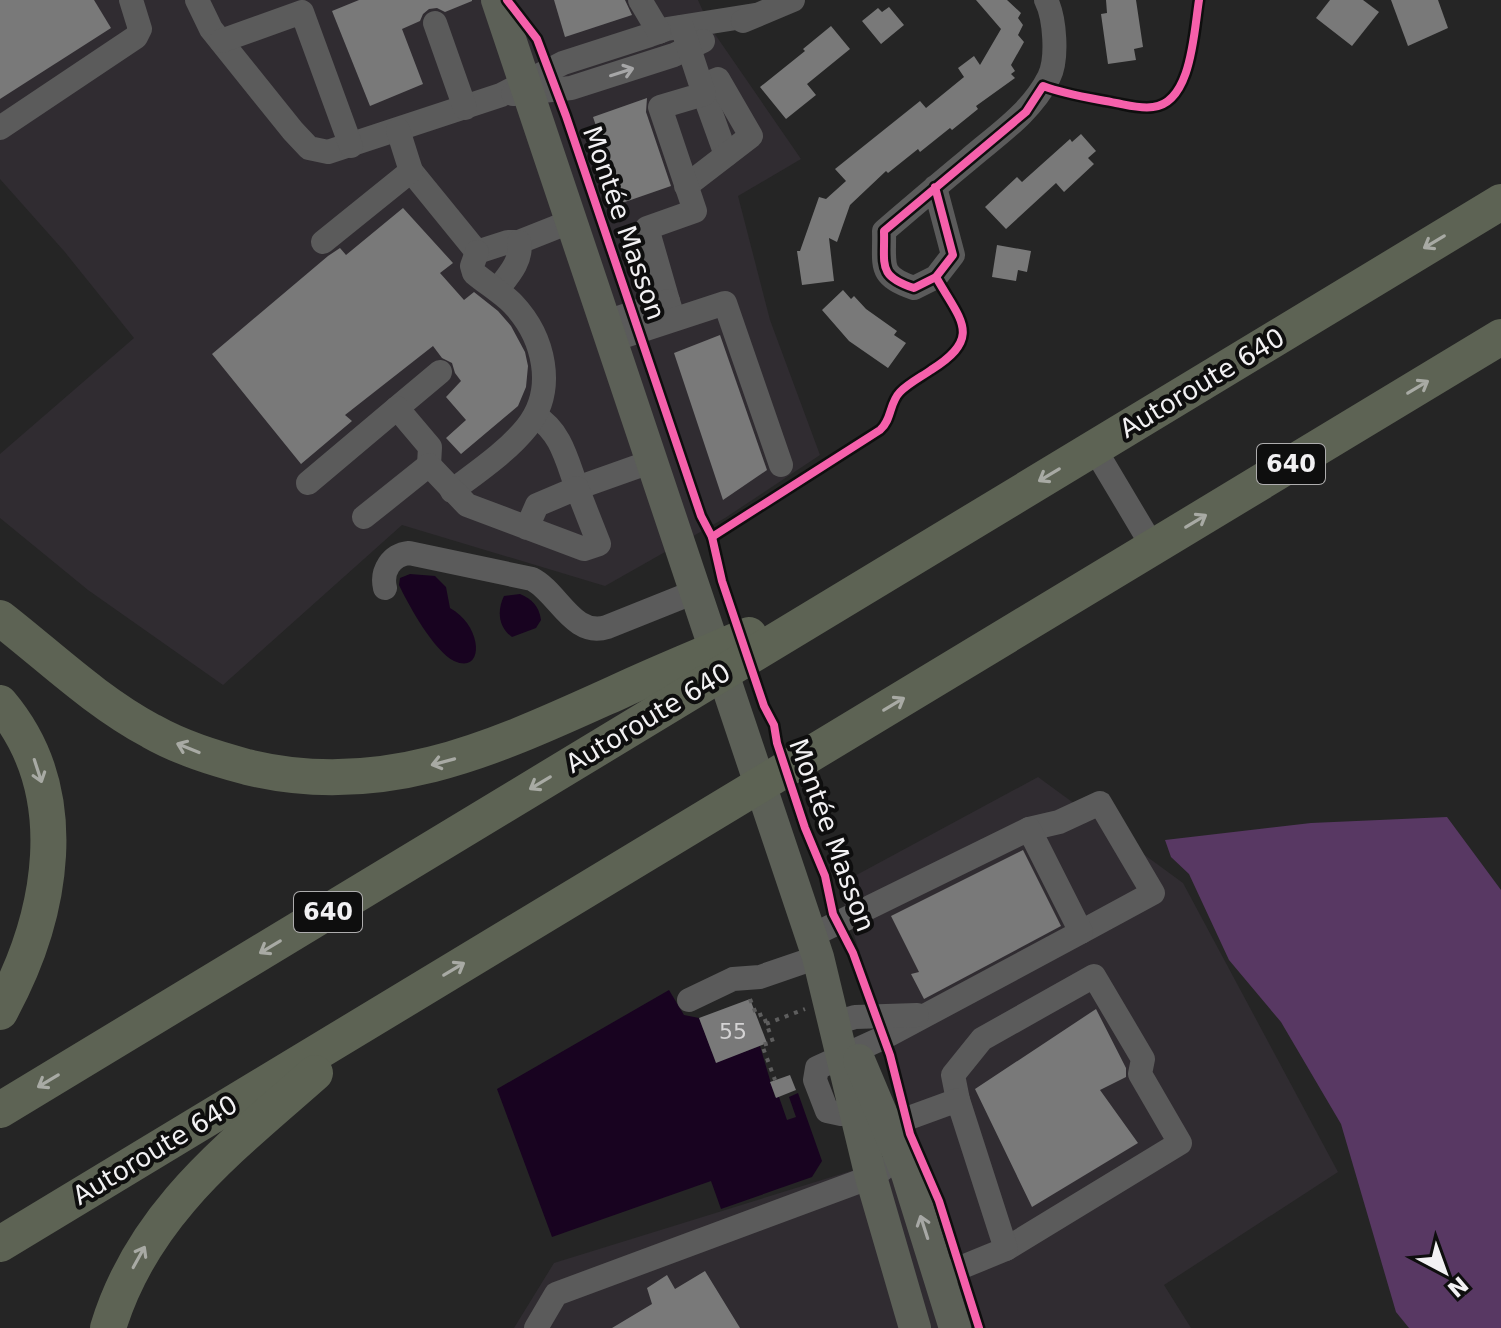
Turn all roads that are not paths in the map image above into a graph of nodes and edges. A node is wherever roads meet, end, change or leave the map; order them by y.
1 (131, 0) edge
2 (197, 0) edge
3 (497, 0) edge
4 (640, 0) edge
5 (793, 0) edge
6 (1046, 0) edge
7 (435, 23) dead end
8 (676, 36) junction
9 (221, 41) junction
10 (519, 90) junction
11 (703, 90) junction
12 (465, 108) junction
13 (0, 128) edge
14 (398, 130) junction
15 (351, 146) junction
16 (411, 171) junction
17 (686, 186) junction
18 (935, 187) dead end
19 (1501, 202) edge
20 (572, 221) junction
21 (323, 242) dead end
22 (519, 242) junction
23 (477, 252) junction
24 (497, 290) junction
25 (671, 311) junction
26 (609, 331) junction
27 (1501, 337) edge
28 (440, 372) dead end
29 (397, 408) junction
30 (535, 416) junction
31 (1094, 448) junction
32 (653, 461) junction
33 (429, 465) junction
34 (781, 465) dead end
35 (308, 483) dead end
36 (577, 488) junction
37 (452, 491) junction
38 (364, 517) dead end
39 (527, 528) junction
40 (1153, 547) junction
41 (385, 588) dead end
42 (697, 591) junction
43 (0, 618) edge
44 (647, 698) junction
45 (0, 703) edge
46 (1029, 829) junction
47 (1081, 932) junction
48 (814, 946) junction
49 (689, 1000) dead end
50 (387, 1010) junction
51 (0, 1012) edge
52 (931, 1012) junction
53 (839, 1022) junction
54 (849, 1054) junction
55 (958, 1100) junction
56 (0, 1110) edge
57 (870, 1119) junction
58 (902, 1164) junction
59 (871, 1177) junction
60 (0, 1244) edge
61 (1006, 1249) junction
62 (940, 1276) junction
63 (108, 1328) edge
64 (536, 1328) edge
65 (915, 1328) edge
66 (955, 1328) edge

1 - 13 street
2 - 9 street
3 - 10 main road, Montée Masson
4 - 8 street
5 - 8 street
6 - 18 street
7 - 12 street
8 - 10 street
10 -> 8 street
8 - 11 street
9 - 15 street
9 - 15 street
10 - 12 street
10 - 20 main road, Montée Masson
11 - 17 street
11 - 17 street
12 - 14 street
14 - 15 street
14 - 16 street
16 - 21 street
16 - 23 street
17 - 25 street
19 -> 31 highway, Autoroute 640
20 - 22 street
20 - 26 main road, Montée Masson
22 - 23 street
22 - 24 street
23 - 24 street
24 - 30 street
25 - 26 street
25 - 34 street
26 - 32 main road, Montée Masson
40 -> 27 highway, Autoroute 640 / 640
28 - 29 street
29 - 33 street
29 - 35 street
30 - 36 street
30 - 37 street
31 - 40 street
31 -> 44 highway, Autoroute 640
32 - 36 street
32 - 42 main road, Montée Masson
33 - 37 street
33 - 38 street
36 - 39 street
36 - 39 street
37 - 39 street
50 -> 40 highway, Autoroute 640 / 640
41 - 42 street
42 - 48 main road, Montée Masson
44 -> 43 highway
44 -> 56 highway, Autoroute 640 / 640
45 -> 51 highway
46 - 47 street
46 - 47 street
46 - 48 street
47 - 52 street
48 - 49 street
48 - 53 main road, Montée Masson
50 - 60 highway, Autoroute 640 / 640
63 -> 50 highway
52 - 53 street
52 - 54 street
53 - 54 main road, Montée Masson
54 - 57 main road, Montée Masson
55 - 57 street
55 - 61 street
55 - 61 street
57 - 58 main road, Montée Masson
57 - 59 main road, Montée Masson
58 - 59 street
62 -> 58 main road, Montée Masson
59 - 64 street
59 - 65 main road, Montée Masson
61 - 62 street
62 - 66 main road, Montée Masson

